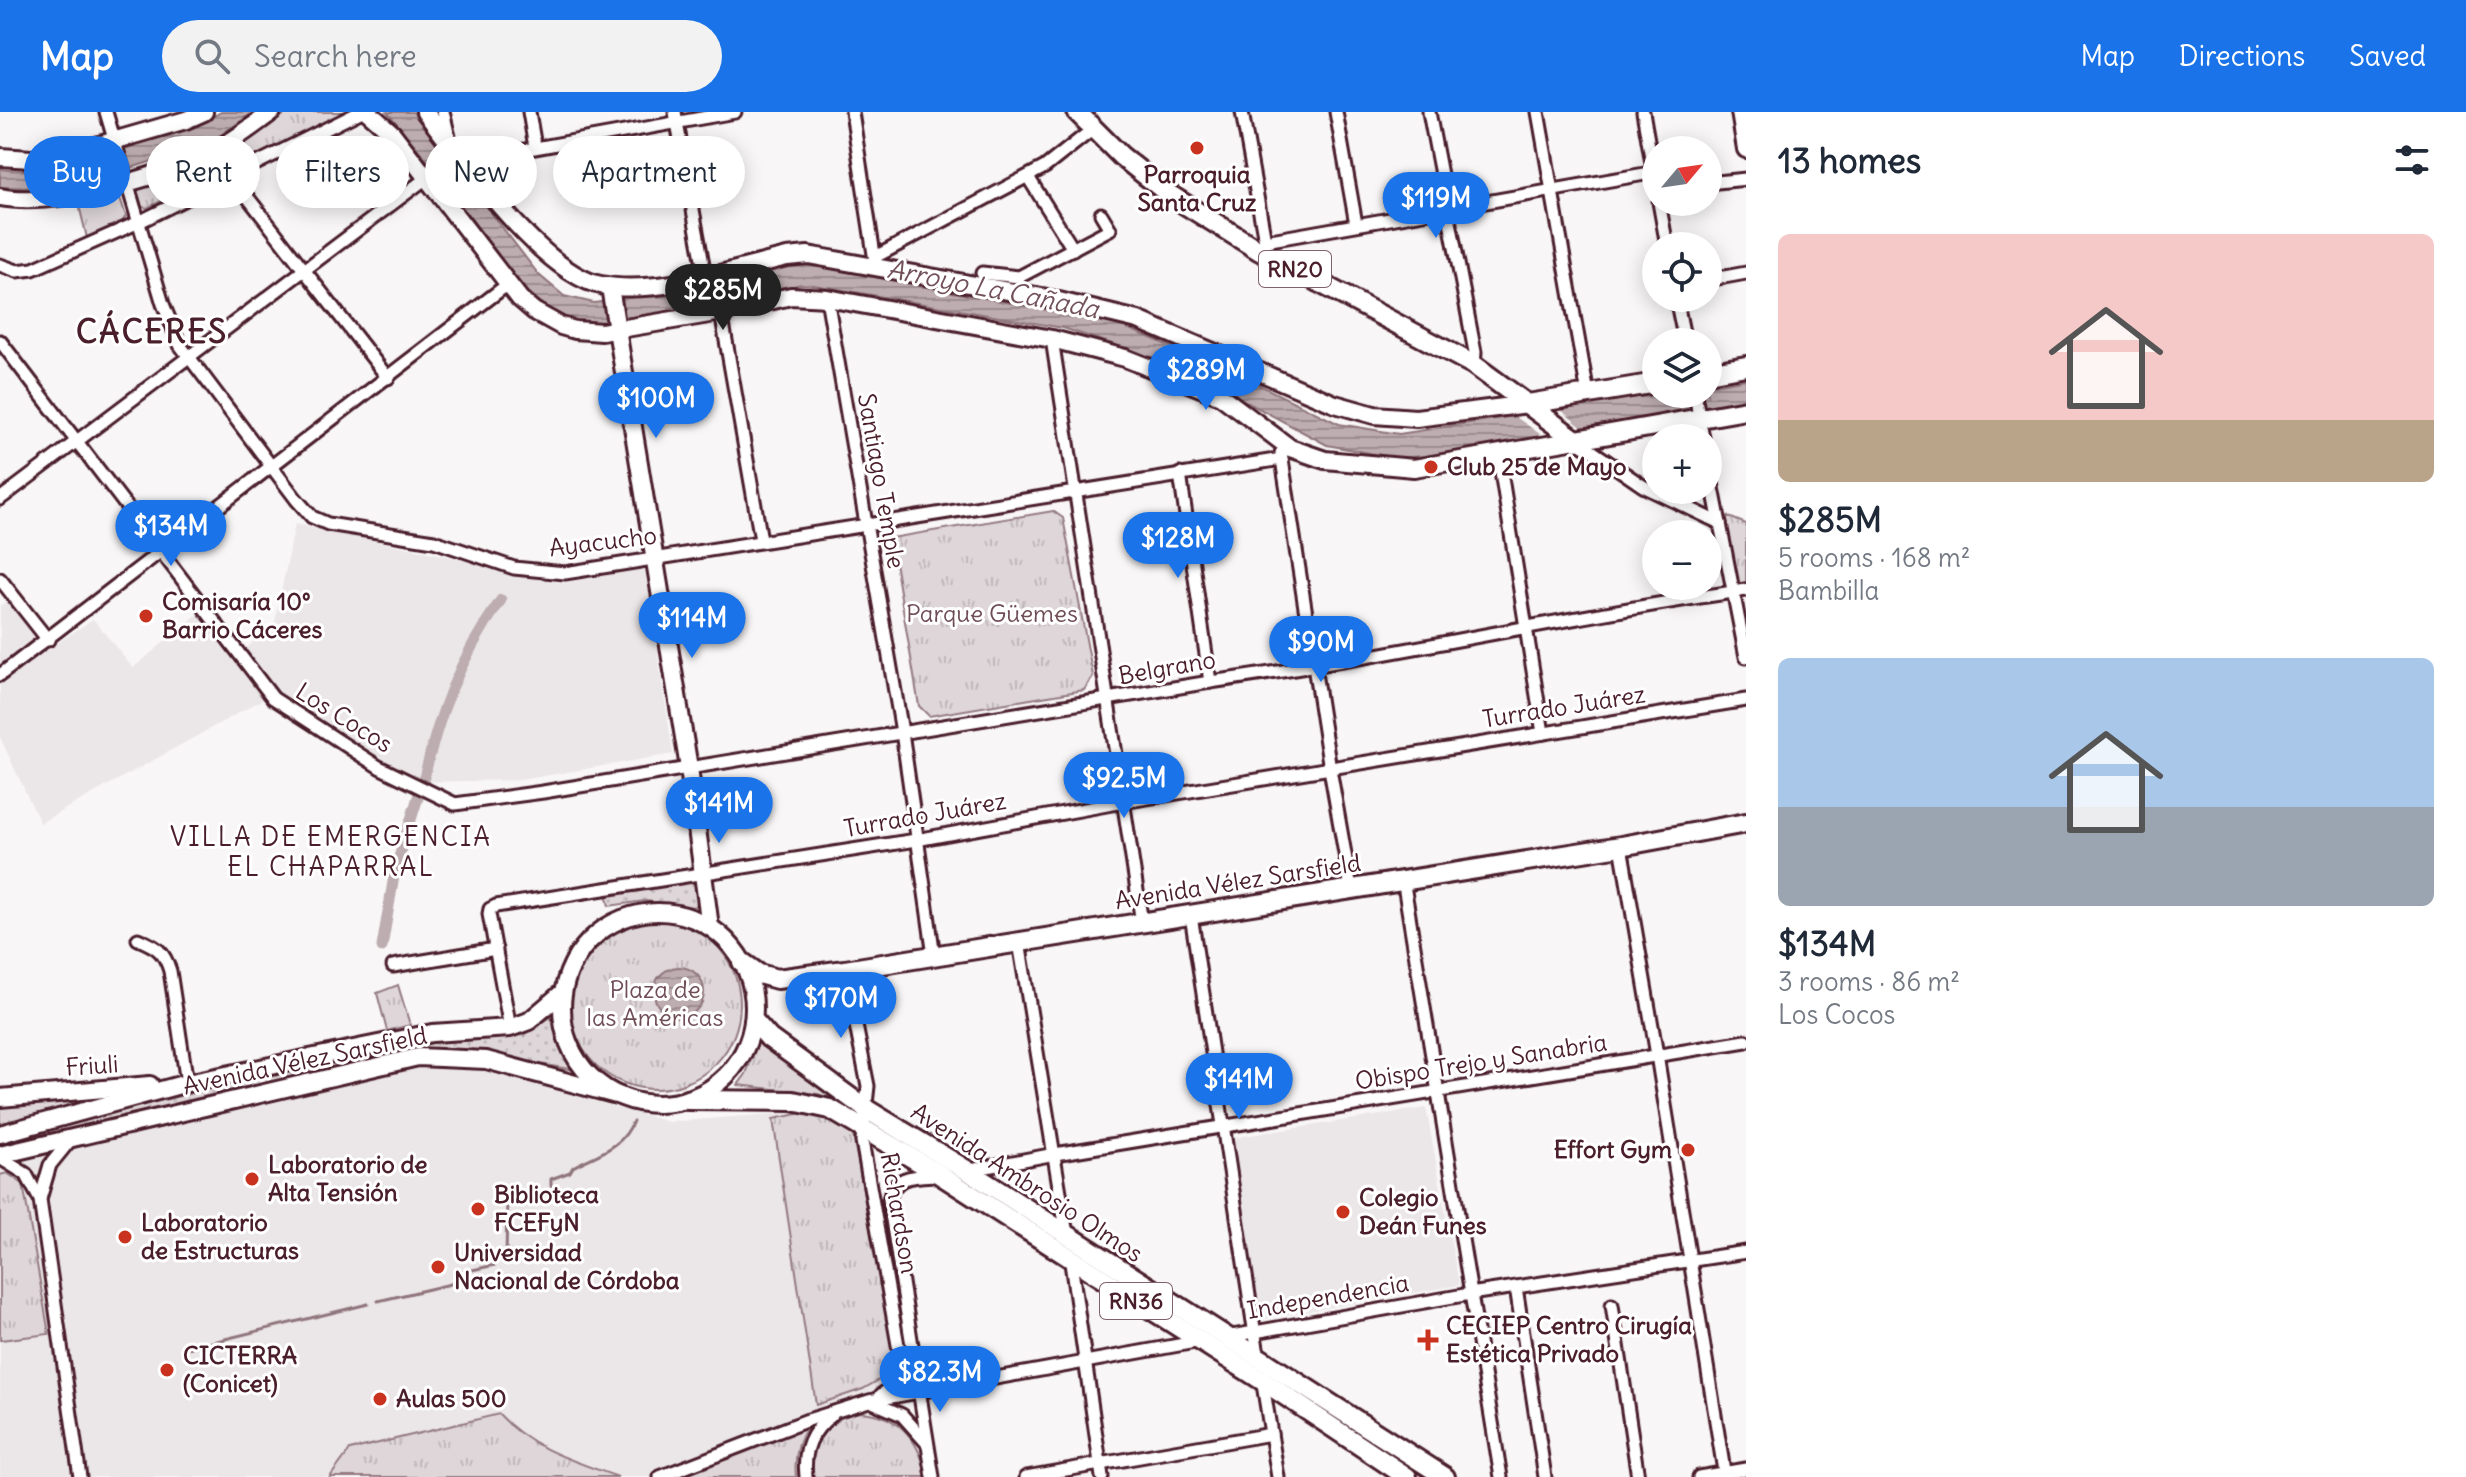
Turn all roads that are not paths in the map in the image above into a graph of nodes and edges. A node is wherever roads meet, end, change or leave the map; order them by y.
1 (106, 112) edge
2 (204, 112) edge
3 (272, 112) edge
4 (360, 112) edge
5 (368, 112) edge
6 (425, 112) edge
7 (443, 112) edge
8 (529, 112) edge
9 (735, 112) edge
10 (852, 112) edge
11 (1077, 112) edge
12 (1242, 112) edge
13 (1336, 112) edge
14 (1429, 112) edge
15 (1538, 112) edge
16 (1643, 112) edge
17 (1740, 112) edge
18 (676, 117) edge
19 (1093, 129) junction
20 (113, 136) edge
21 (444, 136) edge
22 (449, 136) edge
23 (533, 136) edge
24 (1648, 136) edge
25 (130, 140) edge
26 (537, 147) edge
27 (1746, 149) edge
28 (0, 157) edge
29 (24, 159) edge
30 (260, 163) edge
31 (425, 167) edge
32 (1642, 174) edge
33 (1028, 177) junction
34 (130, 178) edge
35 (425, 178) edge
36 (1746, 179) edge
37 (1722, 182) edge
38 (1551, 191) junction
39 (130, 192) edge
40 (0, 197) edge
41 (24, 201) edge
42 (1448, 207) junction
43 (168, 208) edge
44 (256, 208) edge
45 (455, 208) edge
46 (502, 208) edge
47 (1101, 214) dead end
48 (139, 222) junction
49 (1356, 224) junction
50 (1262, 246) junction
51 (1073, 249) junction
52 (875, 263) junction
53 (0, 265) edge
54 (303, 269) junction
55 (982, 273) dead end
56 (1746, 273) edge
57 (705, 275) junction
58 (1722, 277) edge
59 (508, 284) junction
60 (611, 293) junction
61 (827, 298) junction
62 (721, 312) junction
63 (617, 326) junction
64 (1052, 339) junction
65 (0, 341) edge
66 (188, 357) junction
67 (1474, 365) junction
68 (1746, 366) edge
69 (1722, 370) edge
70 (388, 378) junction
71 (1642, 385) edge
72 (1588, 394) junction
73 (1528, 404) junction
74 (1697, 408) edge
75 (1746, 410) edge
76 (1699, 417) junction
77 (1700, 424) edge
78 (1576, 440) junction
79 (77, 441) junction
80 (1279, 441) junction
81 (1498, 453) junction
82 (1282, 459) junction
83 (273, 467) junction
84 (1180, 474) junction
85 (1075, 492) junction
86 (0, 499) edge
87 (1714, 520) edge
88 (866, 525) junction
89 (1722, 534) edge
90 (761, 540) junction
91 (163, 552) junction
92 (656, 558) junction
93 (0, 579) edge
94 (1746, 590) edge
95 (1733, 592) junction
96 (1526, 627) junction
97 (48, 640) junction
98 (1746, 657) edge
99 (1314, 667) junction
100 (0, 675) edge
101 (1210, 682) junction
102 (1107, 700) junction
103 (1746, 700) edge
104 (902, 732) junction
105 (1543, 733) junction
106 (689, 768) junction
107 (1330, 769) junction
108 (1123, 802) junction
109 (1746, 823) edge
110 (916, 840) junction
111 (1621, 846) junction
112 (702, 872) junction
113 (1403, 879) junction
114 (1351, 888) junction
115 (1191, 915) junction
116 (1142, 923) junction
117 (710, 927) junction
118 (138, 939) dead end
119 (1019, 942) junction
120 (496, 949) junction
121 (934, 956) junction
122 (742, 962) junction
123 (393, 966) dead end
124 (845, 970) junction
125 (563, 992) junction
126 (754, 1021) junction
127 (510, 1028) junction
128 (1746, 1041) edge
129 (1657, 1055) junction
130 (187, 1083) junction
131 (1437, 1092) junction
132 (620, 1096) junction
133 (0, 1098) edge
134 (687, 1100) junction
135 (866, 1109) junction
136 (1222, 1126) junction
137 (862, 1129) junction
138 (0, 1134) edge
139 (72, 1137) junction
140 (1055, 1154) junction
141 (0, 1157) edge
142 (968, 1171) junction
143 (939, 1174) junction
144 (40, 1200) junction
145 (1067, 1236) junction
146 (1746, 1252) edge
147 (1071, 1259) junction
148 (1690, 1262) junction
149 (1516, 1287) junction
150 (1470, 1294) junction
151 (1612, 1305) dead end
152 (1255, 1332) junction
153 (1224, 1337) junction
154 (1198, 1342) junction
155 (1259, 1357) junction
156 (1085, 1363) junction
157 (1263, 1381) junction
158 (918, 1391) junction
159 (869, 1401) junction
160 (839, 1409) junction
161 (1271, 1434) junction
162 (927, 1444) junction
163 (1100, 1464) junction
164 (1746, 1469) edge
165 (1724, 1475) edge
166 (80, 1477) edge
167 (660, 1477) edge
168 (806, 1477) edge
169 (933, 1477) edge
170 (1026, 1477) edge
171 (1102, 1477) edge
172 (1278, 1477) edge
173 (1407, 1477) edge
174 (1445, 1477) edge
175 (1501, 1477) edge
176 (1545, 1477) edge
177 (1638, 1477) edge
178 (1699, 1477) edge

1 - 20 street, Ayacucho
2 - 25 main road
3 - 34 main road
4 - 30 street
5 - 31 main road
6 - 21 main road
7 - 22 street
8 - 23 street
9 - 18 street
10 - 52 street
11 - 19 main road, RN20
12 - 50 street
13 - 49 street
14 - 42 street
15 - 38 street
16 - 24 street
17 - 27 main road
18 - 26 street
18 - 57 street
19 - 33 street
19 - 50 main road, RN20
28 - 29 main road
32 - 38 street
33 - 51 street
33 - 52 street
35 - 54 street
36 - 37 street
38 - 42 street
38 - 72 street
39 - 48 street, Ayacucho
40 - 41 main road
42 - 49 street
42 - 67 street
43 - 48 street
44 - 54 street
45 - 59 main road
46 - 60 main road
47 - 51 street
48 - 53 street
48 - 66 street, Ayacucho
49 - 50 street
50 - 67 main road, RN20
51 - 55 street
52 - 57 main road
52 - 73 main road
54 - 66 street
54 - 70 street
56 - 58 street
57 - 60 main road
59 - 63 main road
59 - 70 street
60 - 63 main road
61 - 62 main road
61 - 64 main road
61 - 88 street, Santiago Temple
62 - 63 main road
62 - 90 street
63 - 92 main road
64 - 80 main road
64 - 85 street
65 - 79 street, Los Cocos
66 - 79 street
66 - 83 street, Ayacucho
67 - 73 main road, RN20
68 - 69 main road
70 - 83 street
71 - 72 main road
72 - 73 main road
73 - 78 main road, RN20
74 - 76 street
75 - 76 main road
76 - 77 street
76 - 78 main road
78 - 81 main road
78 - 87 street
79 - 86 street
79 - 91 street, Los Cocos
80 - 81 main road
80 - 82 street
81 - 96 street
82 - 84 street, Ayacucho
82 - 99 street
83 - 91 street
83 - 92 street, Ayacucho
84 - 85 street, Ayacucho
84 - 101 street
85 - 88 street, Ayacucho
85 - 102 street
88 - 90 street, Ayacucho
88 - 104 street, Santiago Temple
89 - 95 street
90 - 92 street, Ayacucho
91 - 97 street
91 - 106 street, Los Cocos
92 - 106 main road
93 - 97 street
94 - 95 street, Belgrano
95 - 96 street, Belgrano
95 - 98 street
96 - 99 street, Belgrano
96 - 105 street
97 - 100 street
99 - 101 street, Belgrano
99 - 107 street
101 - 102 street, Belgrano
102 - 104 street, Belgrano
102 - 108 street
103 - 105 street, Turrado Juárez
104 - 106 street, Belgrano
104 - 110 street, Santiago Temple
105 - 107 street, Turrado Juárez
106 - 112 main road
107 - 108 street, Turrado Juárez
107 - 114 street
108 - 110 street, Turrado Juárez
108 - 116 street
109 - 111 main road, Avenida Vélez Sarsfield
110 - 112 street, Turrado Juárez
110 - 121 street, Santiago Temple
111 - 113 main road, Avenida Vélez Sarsfield
111 - 129 street
112 - 117 main road
112 - 120 street, Turrado Juárez
113 - 114 main road, Avenida Vélez Sarsfield
113 - 131 street
114 - 115 main road, Avenida Vélez Sarsfield
115 - 116 main road, Avenida Vélez Sarsfield
115 - 136 street
116 - 119 main road, Avenida Vélez Sarsfield
117 - 122 main road, RN36
117 - 125 main road, RN36
118 - 130 street
119 - 121 main road, Avenida Vélez Sarsfield
119 - 140 street
120 - 123 street
120 - 127 street
121 - 124 main road, Avenida Vélez Sarsfield
122 - 124 main road, Avenida Vélez Sarsfield
122 - 126 main road, RN36
124 - 135 street, Richardson
125 - 127 main road, Avenida Vélez Sarsfield / RN36
125 - 132 main road, RN36
126 - 134 main road, RN36
126 - 135 main road, Avenida Ambrosio Olmos / RN36
127 - 130 main road, Avenida Vélez Sarsfield / RN36
128 - 129 street, Obispo Trejo y Sanabria
129 - 131 street, Obispo Trejo y Sanabria
129 - 148 street
130 - 133 main road, Friuli
130 - 138 main road, Avenida Vélez Sarsfield / RN36
131 - 136 street, Obispo Trejo y Sanabria
131 - 150 street
132 - 134 main road, RN36
132 - 139 main road, Avenida Vélez Sarsfield / RN36
134 - 137 main road, Avenida Ambrosio Olmos / RN36
135 - 137 street, Richardson
135 - 142 main road, Avenida Ambrosio Olmos / RN36
136 - 140 street, Obispo Trejo y Sanabria
136 - 152 street
137 - 143 main road, Avenida Ambrosio Olmos / RN36
137 - 159 street, Richardson
139 - 141 main road, Avenida Vélez Sarsfield / RN36
139 - 144 street
140 - 142 street, Obispo Trejo y Sanabria
140 - 145 street
141 - 144 street
142 - 143 street, Obispo Trejo y Sanabria
142 - 145 main road, Avenida Ambrosio Olmos / RN36
143 - 147 main road, Avenida Ambrosio Olmos / RN36
143 - 158 street, Richardson
144 - 166 street
145 - 147 street
145 - 153 main road, Avenida Ambrosio Olmos / RN36
146 - 148 street, Independencia
147 - 154 main road, Avenida Ambrosio Olmos / RN36
147 - 156 street
148 - 149 street, Independencia
148 - 165 street
149 - 150 street, Independencia
149 - 176 street
150 - 152 street, Independencia
150 - 175 street
151 - 177 street
152 - 153 street, Independencia
152 - 155 street
153 - 154 street, Independencia
153 - 155 main road, Avenida Ambrosio Olmos / RN36
154 - 156 street, Independencia
154 - 157 main road, Avenida Ambrosio Olmos / RN36
155 - 157 street
155 - 174 main road, Avenida Ambrosio Olmos / RN36
156 - 158 street, Independencia
156 - 163 street
157 - 161 street
157 - 173 main road, Avenida Ambrosio Olmos / RN36
158 - 159 street, Independencia
158 - 162 street, Richardson
159 - 160 street, Independencia
159 - 162 street
160 - 167 street, Independencia
160 - 168 street
161 - 163 street
161 - 172 street
162 - 169 street, Richardson
163 - 170 street
163 - 171 street
164 - 165 street
165 - 178 street

